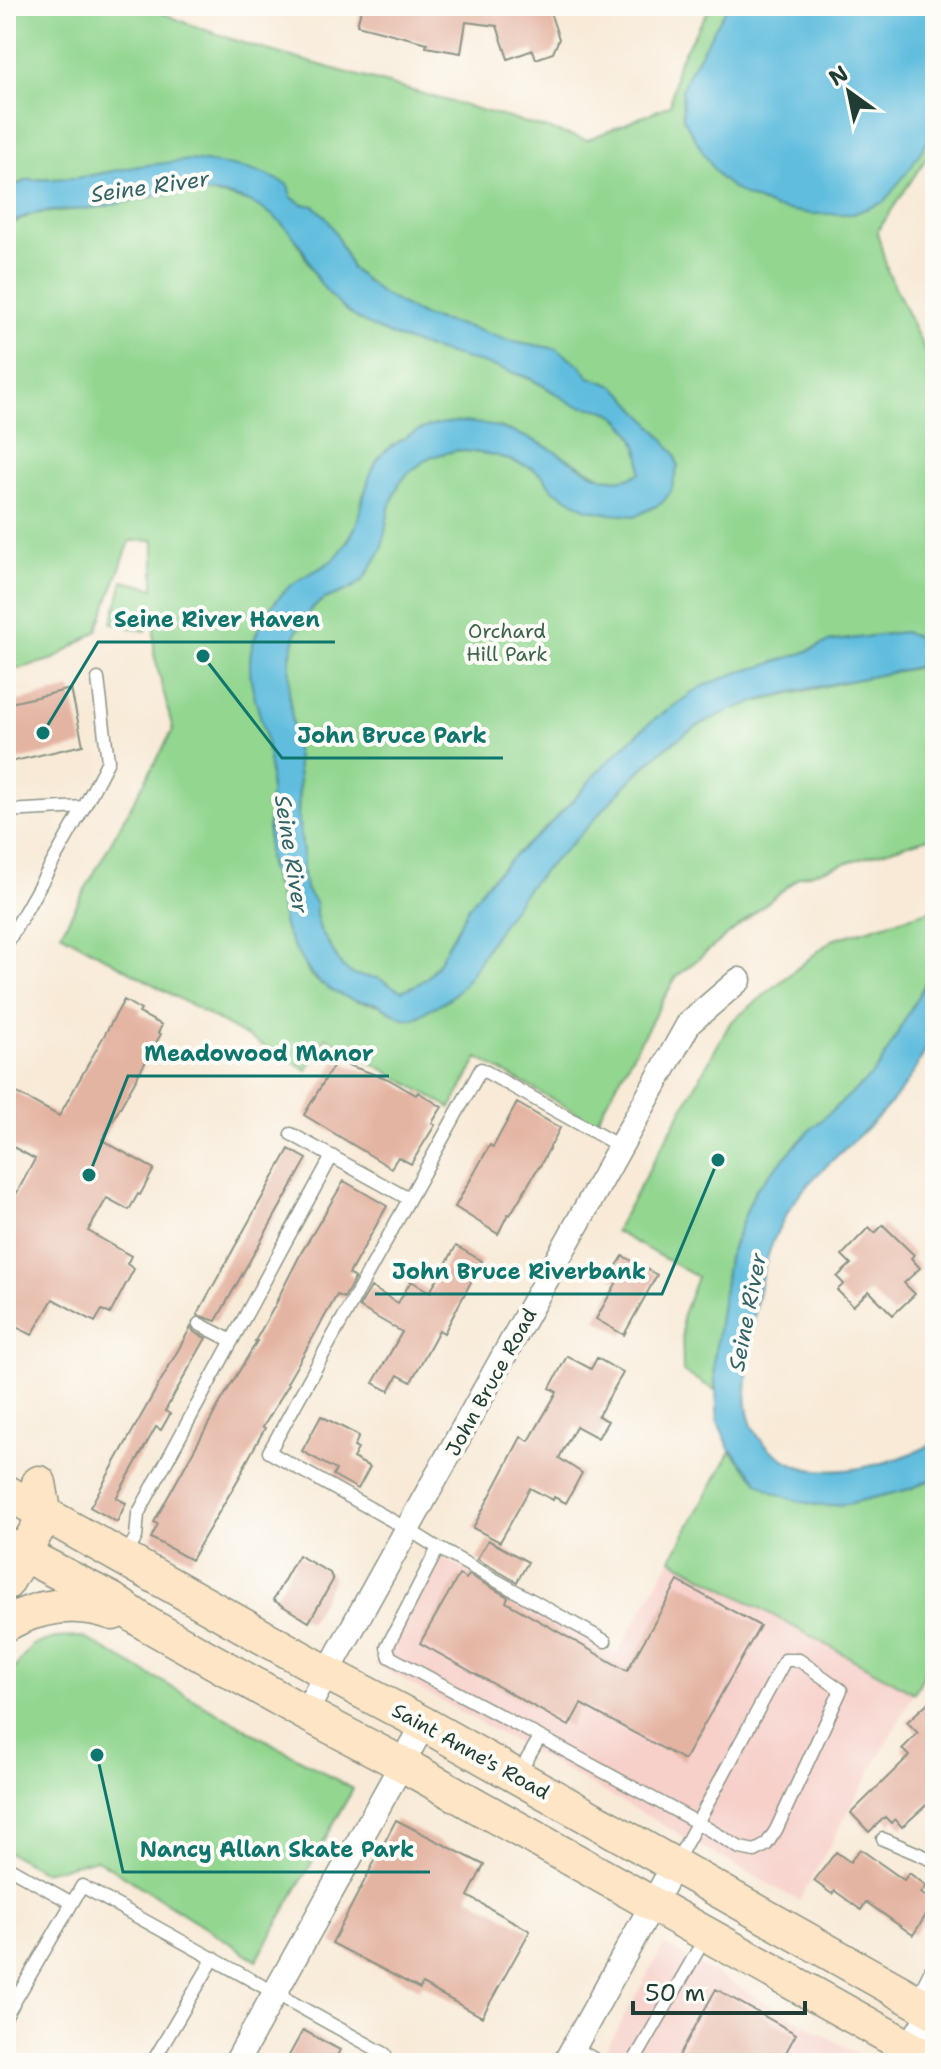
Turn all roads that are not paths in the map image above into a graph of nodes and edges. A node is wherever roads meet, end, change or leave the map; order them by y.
1 (98, 679) dead end
2 (84, 807) junction
3 (6, 811) edge
4 (6, 945) edge
5 (739, 980) dead end
6 (291, 1134) dead end
7 (621, 1147) junction
8 (332, 1156) junction
9 (409, 1199) junction
10 (199, 1324) dead end
11 (232, 1341) junction
12 (25, 1504) edge
13 (409, 1530) junction
14 (438, 1548) junction
15 (10, 1555) edge
16 (123, 1559) junction
17 (6, 1624) edge
18 (147, 1624) junction
19 (605, 1641) dead end
20 (329, 1674) junction
21 (305, 1713) junction
22 (424, 1724) junction
23 (540, 1737) junction
24 (402, 1764) junction
25 (517, 1777) junction
26 (698, 1823) junction
27 (883, 1839) dead end
28 (935, 1861) edge
29 (674, 1865) junction
30 (6, 1866) edge
31 (72, 1903) junction
32 (652, 1905) junction
33 (707, 1935) junction
34 (214, 1958) junction
35 (935, 1962) edge
36 (275, 1992) junction
37 (927, 2008) edge
38 (6, 2016) edge
39 (910, 2053) edge
40 (569, 2055) edge
41 (152, 2063) edge
42 (236, 2063) edge
43 (380, 2063) edge
44 (601, 2063) edge
45 (633, 2063) edge

1 - 2 lane
2 - 3 lane
2 - 4 lane
5 - 7 street, John Bruce Road
6 - 8 lane
7 - 9 lane
7 - 13 street, John Bruce Road
8 - 9 lane
8 - 11 lane
9 - 13 lane
10 - 11 lane
11 - 16 lane
12 - 15 main road
12 - 16 main road, Saint Anne's Road
13 - 14 lane
13 - 20 street, John Bruce Road
14 - 19 lane
14 - 23 lane
15 - 18 main road
16 - 20 main road, Saint Anne's Road
17 - 18 main road
18 - 21 main road
20 - 21 street, John Bruce Road
20 - 22 main road, Saint Anne's Road
21 - 24 main road
22 - 24 street
22 - 25 main road, Saint Anne's Road
23 - 25 lane
23 - 26 lane
24 - 32 main road
24 - 36 street
25 - 29 main road, Saint Anne's Road
26 - 26 lane
26 - 29 lane
27 - 28 lane
29 - 32 street
29 - 37 main road, Saint Anne's Road
30 - 31 lane
31 - 34 lane
31 - 38 lane
32 - 33 main road
32 - 40 street
33 - 39 main road
33 - 45 lane
34 - 36 lane
34 - 41 lane
35 - 37 lane
36 - 42 street
36 - 43 lane
37 - 39 main road
40 - 44 lane

